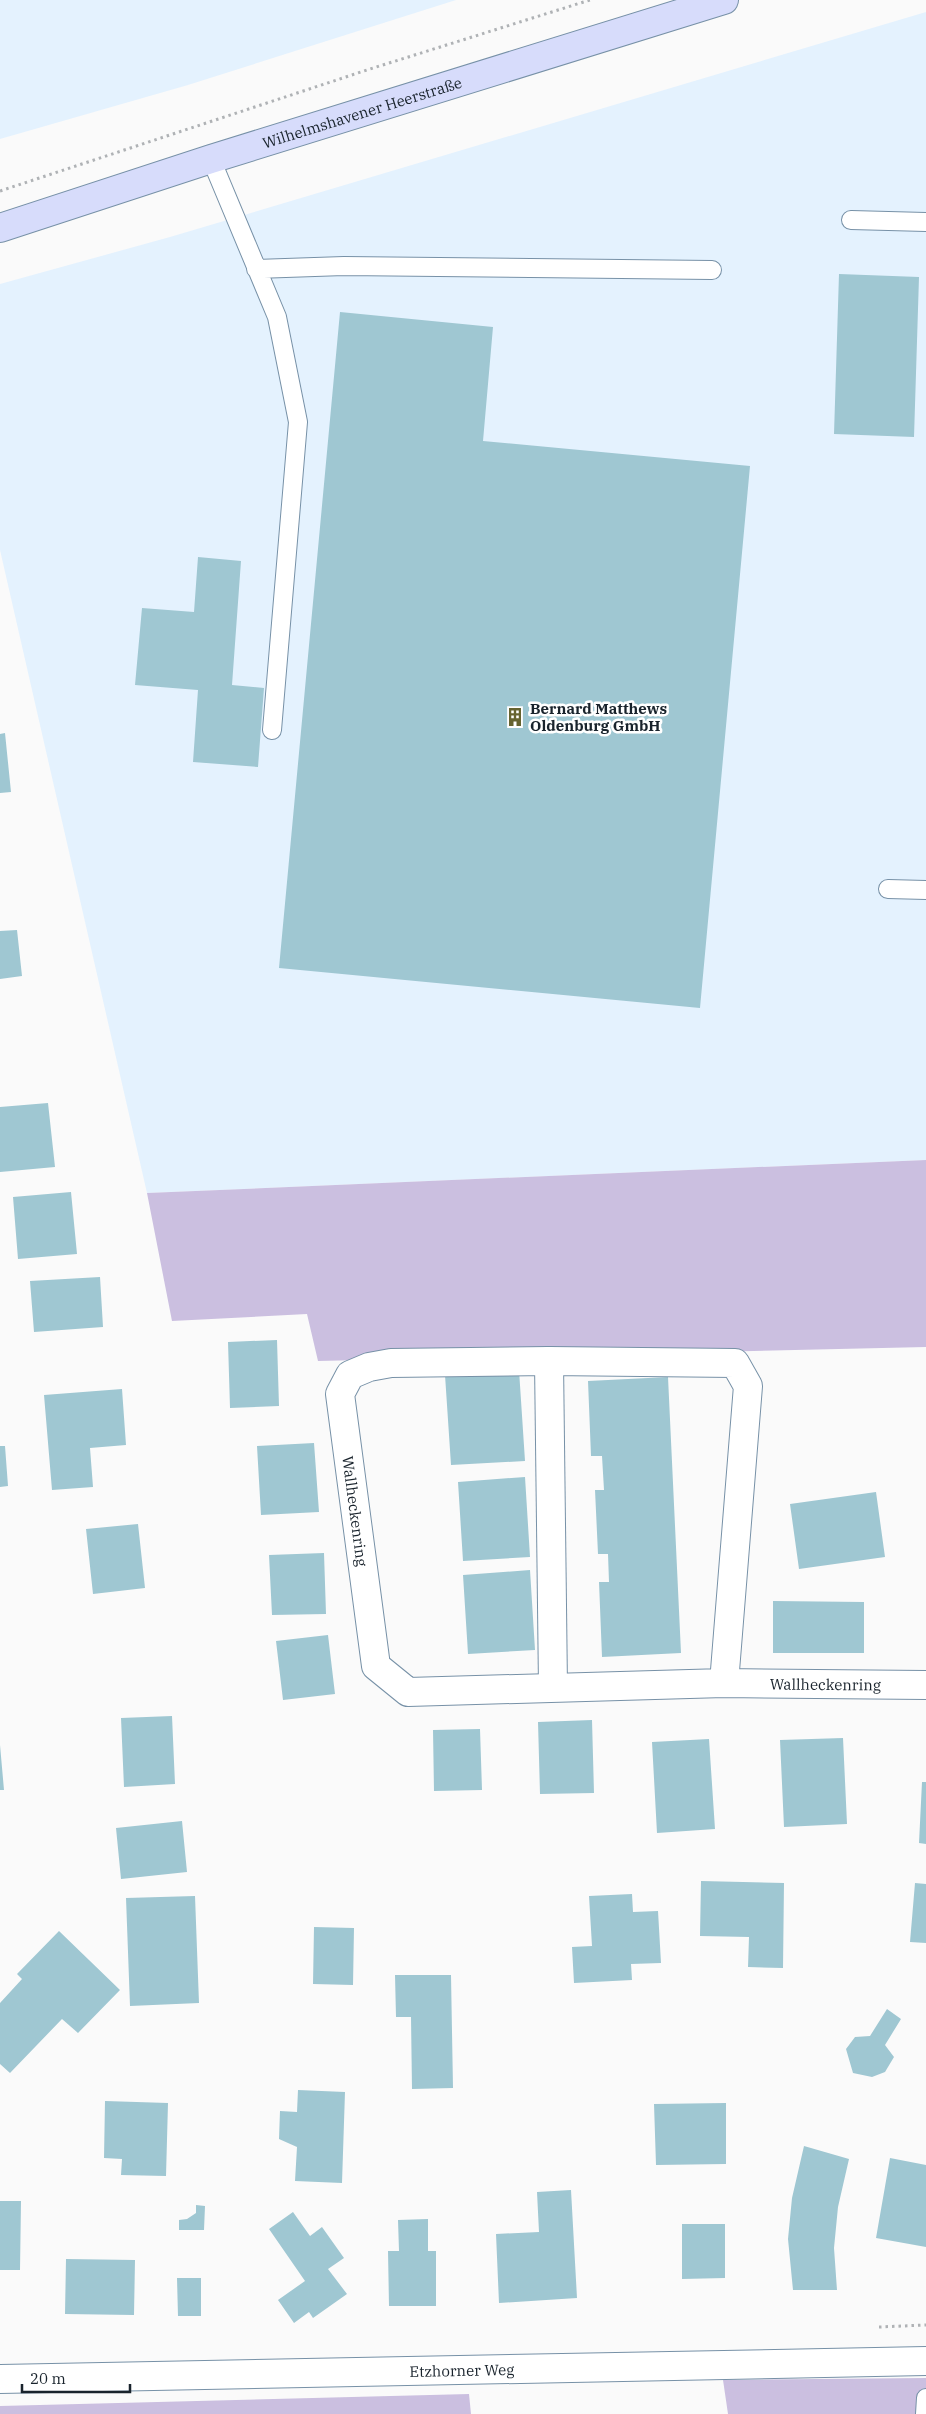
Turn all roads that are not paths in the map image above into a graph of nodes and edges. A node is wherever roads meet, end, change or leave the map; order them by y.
1 (724, 0) edge
2 (211, 159) junction
3 (851, 220) dead end
4 (926, 222) edge
5 (0, 228) edge
6 (256, 269) junction
7 (712, 270) dead end
8 (272, 730) dead end
9 (888, 889) dead end
10 (926, 890) edge
11 (550, 1361) junction
12 (724, 1683) junction
13 (926, 1685) edge
14 (553, 1687) junction
15 (926, 2361) edge
16 (0, 2379) edge
17 (926, 2398) edge
18 (925, 2414) edge

1 - 2 street, Wilhelmshavener Heerstraße
2 - 5 street, Wilhelmshavener Heerstraße
2 - 6 lane
3 - 4 lane
6 - 7 lane
6 - 8 lane
9 - 10 lane
11 - 12 street, Wallheckenring
11 - 14 street
11 - 14 street, Wallheckenring
12 - 13 street, Wallheckenring
12 - 14 street, Wallheckenring
15 - 16 street, Etzhorner Weg
17 - 18 lane

